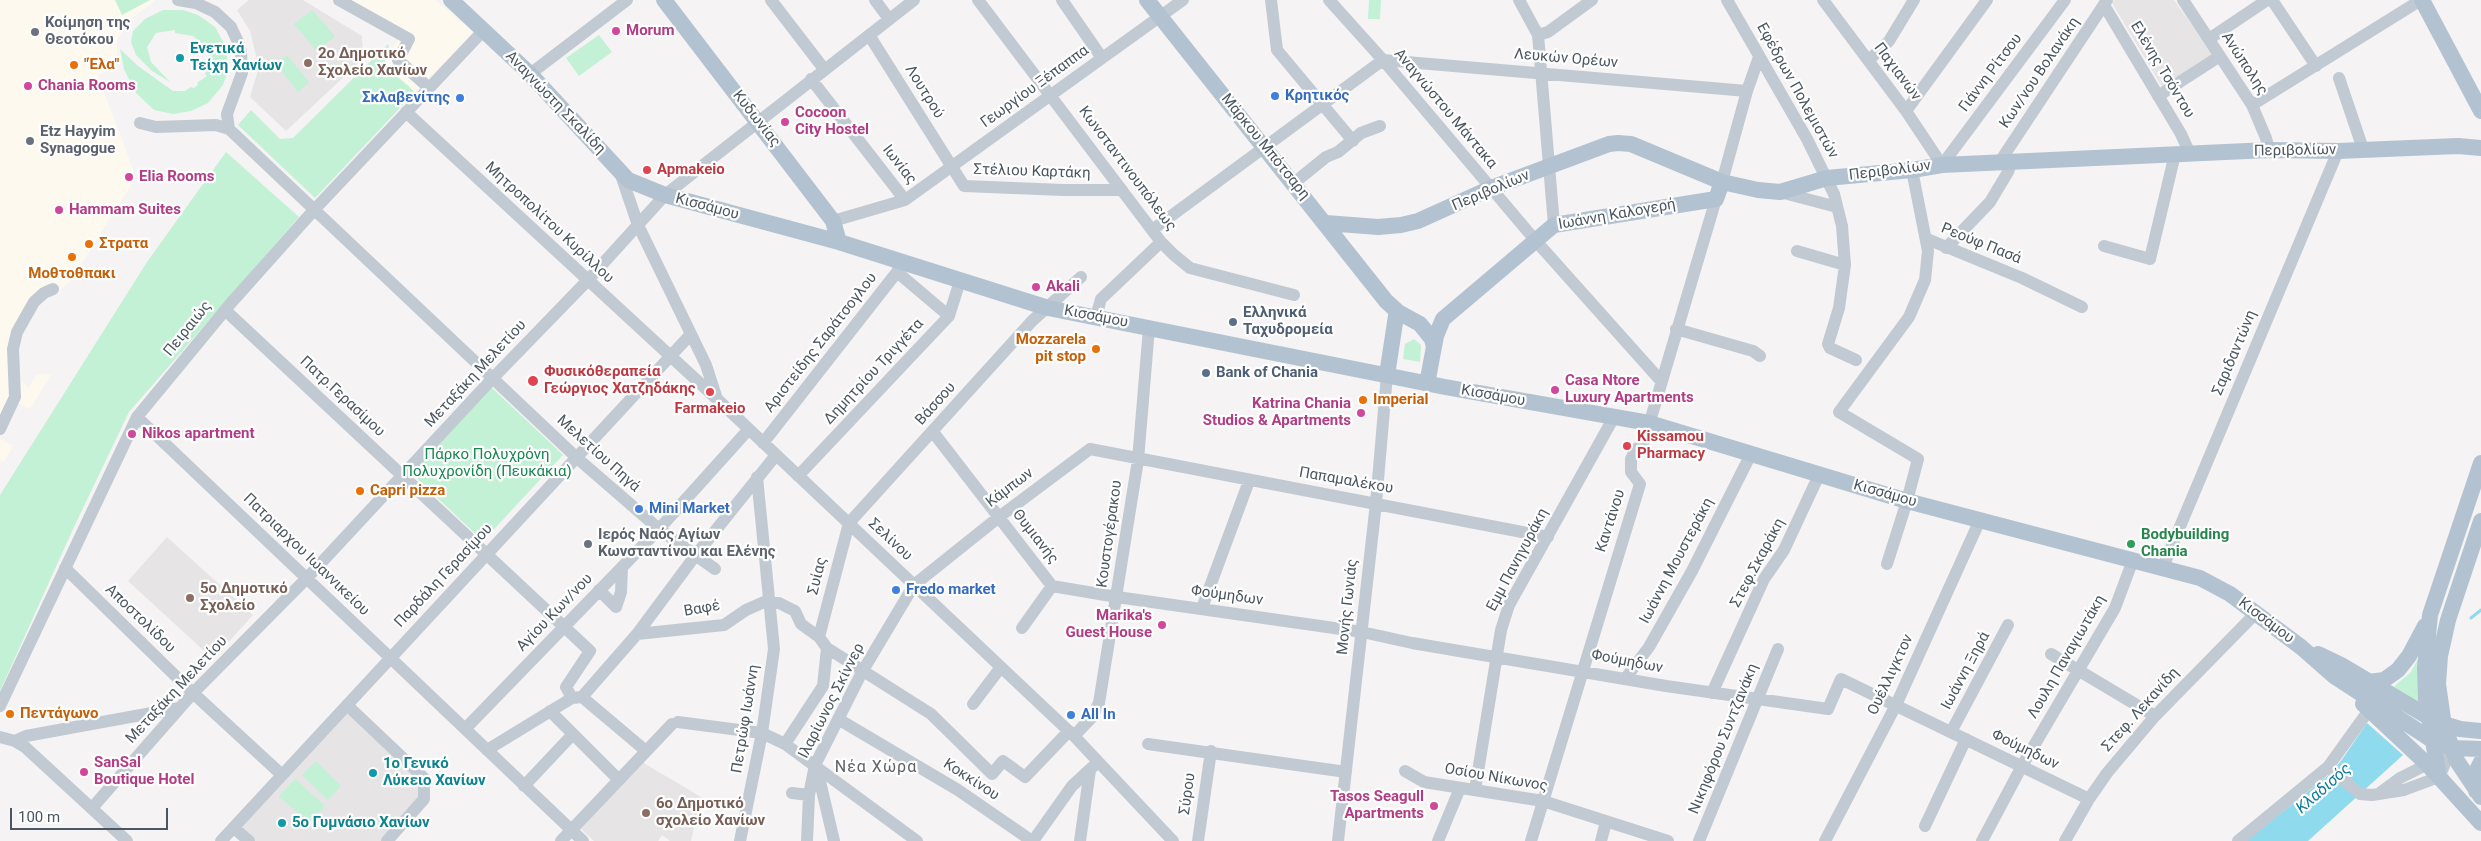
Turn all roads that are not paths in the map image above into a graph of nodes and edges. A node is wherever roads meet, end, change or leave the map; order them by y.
1 (178, 0) edge
2 (340, 0) edge
3 (451, 0) edge
4 (628, 0) edge
5 (664, 0) edge
6 (771, 0) edge
7 (875, 0) edge
8 (914, 0) edge
9 (978, 0) edge
10 (1062, 0) edge
11 (1147, 0) edge
12 (1183, 0) edge
13 (1271, 0) edge
14 (1520, 0) edge
15 (1727, 0) edge
16 (1823, 0) edge
17 (1914, 0) edge
18 (1987, 0) edge
19 (2065, 0) edge
20 (2183, 0) edge
21 (2266, 0) edge
22 (2272, 0) edge
23 (2422, 0) edge
24 (1335, 2) edge
25 (1584, 2) edge
26 (2106, 2) edge
27 (1160, 16) junction
28 (889, 19) junction
29 (484, 30) junction
30 (1538, 34) junction
31 (869, 35) junction
32 (2209, 39) junction
33 (1759, 56) junction
34 (2220, 56) junction
35 (1102, 58) junction
36 (1383, 60) junction
37 (1869, 60) junction
38 (2316, 66) junction
39 (824, 70) junction
40 (1540, 73) junction
41 (530, 74) junction
42 (2339, 78) dead end
43 (811, 79) junction
44 (428, 87) junction
45 (1746, 91) junction
46 (1050, 96) junction
47 (2158, 96) junction
48 (1323, 105) junction
49 (2252, 105) junction
50 (2481, 110) edge
51 (1906, 111) junction
52 (406, 112) junction
53 (759, 122) junction
54 (140, 123) dead end
55 (1380, 126) dead end
56 (229, 129) junction
57 (1354, 140) junction
58 (1265, 147) junction
59 (2481, 148) edge
60 (2362, 149) junction
61 (2268, 150) junction
62 (2338, 151) junction
63 (2183, 154) junction
64 (2005, 163) junction
65 (1942, 165) junction
66 (951, 167) junction
67 (1548, 168) junction
68 (1912, 170) junction
69 (620, 172) junction
70 (1827, 178) junction
71 (1722, 182) junction
72 (1294, 183) junction
73 (1491, 188) junction
74 (1122, 190) junction
75 (1780, 192) junction
76 (665, 196) junction
77 (1716, 199) junction
78 (905, 200) junction
79 (1838, 207) junction
80 (314, 210) junction
81 (833, 222) junction
82 (1326, 224) junction
83 (638, 225) junction
84 (1554, 225) junction
85 (1152, 230) junction
86 (1927, 239) junction
87 (1535, 240) junction
88 (839, 242) junction
89 (1161, 242) junction
90 (2104, 246) dead end
91 (1946, 248) junction
92 (1797, 252) dead end
93 (1845, 265) junction
94 (899, 267) junction
95 (1081, 277) dead end
96 (588, 280) junction
97 (960, 281) junction
98 (52, 289) dead end
99 (1382, 294) junction
100 (1294, 295) dead end
101 (2082, 307) dead end
102 (1048, 308) junction
103 (225, 310) junction
104 (949, 316) junction
105 (1396, 316) junction
106 (1096, 317) junction
107 (1444, 319) junction
108 (1419, 324) junction
109 (1149, 328) junction
110 (1676, 329) junction
111 (691, 334) junction
112 (1434, 347) junction
113 (1760, 356) dead end
114 (670, 358) junction
115 (1856, 360) dead end
116 (1387, 375) junction
117 (492, 379) junction
118 (1661, 381) junction
119 (1427, 384) junction
120 (716, 399) junction
121 (137, 417) junction
122 (1614, 417) junction
123 (1649, 423) junction
124 (0, 428) edge
125 (749, 429) junction
126 (933, 432) junction
127 (763, 443) junction
128 (1751, 454) junction
129 (776, 455) junction
130 (577, 458) junction
131 (1138, 460) junction
132 (2481, 463) edge
133 (1819, 475) junction
134 (402, 476) junction
135 (798, 476) junction
136 (757, 478) junction
137 (1249, 480) junction
138 (1907, 501) junction
139 (1376, 503) junction
140 (998, 516) junction
141 (1980, 520) junction
142 (2481, 521) edge
143 (849, 523) junction
144 (658, 529) junction
145 (1548, 536) junction
146 (486, 555) junction
147 (695, 556) junction
148 (2133, 560) junction
149 (1887, 564) dead end
150 (622, 567) junction
151 (2163, 567) junction
152 (64, 568) junction
153 (715, 569) dead end
154 (307, 578) junction
155 (914, 585) junction
156 (1052, 586) junction
157 (599, 590) junction
158 (1117, 597) junction
159 (770, 602) junction
160 (1202, 608) junction
161 (2256, 613) junction
162 (2430, 615) junction
163 (2008, 625) dead end
164 (564, 627) junction
165 (1022, 628) dead end
166 (1362, 632) junction
167 (637, 634) junction
168 (819, 636) junction
169 (2301, 647) junction
170 (827, 648) junction
171 (1778, 649) dead end
172 (2051, 654) dead end
173 (1497, 657) junction
174 (390, 658) junction
175 (1001, 667) junction
176 (2079, 670) junction
177 (1584, 671) junction
178 (862, 672) junction
179 (2334, 676) junction
180 (1625, 679) junction
181 (2369, 682) junction
182 (193, 693) junction
183 (1712, 693) junction
184 (577, 698) junction
185 (1758, 699) junction
186 (347, 704) junction
187 (973, 704) dead end
188 (1896, 705) junction
189 (0, 706) edge
190 (179, 708) junction
191 (2369, 710) junction
192 (550, 711) junction
193 (2155, 716) junction
194 (2429, 718) junction
195 (838, 720) junction
196 (2444, 726) junction
197 (465, 729) junction
198 (2481, 731) edge
199 (1952, 732) junction
200 (762, 733) junction
201 (573, 734) junction
202 (1072, 734) junction
203 (0, 737) edge
204 (1966, 739) junction
205 (2432, 740) junction
206 (15, 741) junction
207 (786, 744) junction
208 (1148, 744) dead end
209 (2452, 748) junction
210 (487, 750) junction
211 (2481, 750) edge
212 (646, 751) junction
213 (1211, 751) junction
214 (2481, 762) edge
215 (816, 765) junction
216 (1094, 766) junction
217 (2022, 766) junction
218 (2435, 767) junction
219 (2330, 768) junction
220 (1405, 771) dead end
221 (1346, 772) junction
222 (282, 775) junction
223 (618, 779) junction
224 (524, 786) junction
225 (1460, 788) junction
226 (1475, 790) junction
227 (792, 793) dead end
228 (2478, 794) edge
229 (809, 795) junction
230 (2089, 799) junction
231 (1543, 801) junction
232 (92, 808) junction
233 (1606, 822) junction
234 (2481, 823) edge
235 (1925, 826) dead end
236 (234, 828) junction
237 (570, 830) junction
238 (127, 841) edge
239 (221, 841) edge
240 (249, 841) edge
241 (387, 841) edge
242 (561, 841) edge
243 (583, 841) edge
244 (740, 841) edge
245 (807, 841) edge
246 (834, 841) edge
247 (916, 841) edge
248 (1032, 841) edge
249 (1080, 841) edge
250 (1173, 841) edge
251 (1198, 841) edge
252 (1338, 841) edge
253 (1438, 841) edge
254 (1532, 841) edge
255 (1601, 841) edge
256 (1668, 841) edge
257 (1699, 841) edge
258 (1825, 841) edge
259 (1982, 841) edge
260 (2065, 841) edge
261 (2238, 841) edge

1 - 56 street
2 - 44 street
3 - 29 main road, Αναγνώστη Σκαλίδη
4 - 41 street
5 - 53 main road, Κυδωνίας
6 - 39 street
7 - 28 street
8 - 28 street, Μεταξάκη Μελετίου
9 - 46 street, Κωνσταντινουπόλεως
10 - 35 street
11 - 27 main road, Μάρκου Μπότσαρη
12 - 27 street, Γεωργίου Ξέπαππα
13 - 48 street
14 - 30 street
15 - 33 street, Εφέδρων Πολεμιστών
16 - 37 street, Παχιανών
17 - 37 street
18 - 51 street
19 - 65 street, Γιάννη Ρίτσου
20 - 32 street, Ανώπολης
21 - 32 street
22 - 38 street
23 - 38 street
23 - 50 main road
24 - 36 street, Αναγνώστου Μάντακα
25 - 30 street
26 - 47 street, Ελένης Τσόντου
26 - 64 street, Κων/νου Βολανάκη
27 - 35 street, Γεωργίου Ξέπαππα
27 - 58 main road, Μάρκου Μπότσαρη
28 - 31 street, Μεταξάκη Μελετίου
29 - 41 main road, Αναγνώστη Σκαλίδη
29 - 44 street, Πειραιώς
30 - 40 street
31 - 39 street, Μεταξάκη Μελετίου
31 - 66 street, Λουτρού
32 - 34 street, Ανώπολης
33 - 45 street
33 - 70 street, Εφέδρων Πολεμιστών
34 - 47 street
34 - 49 street, Ανώπολης
35 - 46 street, Γεωργίου Ξέπαππα
36 - 40 street, Λευκών Ορέων
36 - 48 street
36 - 73 street, Αναγνώστου Μάντακα
37 - 51 street, Παχιανών
38 - 49 street
39 - 43 street, Μεταξάκη Μελετίου
40 - 45 street, Λευκών Ορέων
40 - 67 street
41 - 69 main road, Αναγνώστη Σκαλίδη
42 - 60 street
43 - 53 street, Μεταξάκη Μελετίου
43 - 78 street, Ιωνίας
44 - 52 street, Πειραιώς
45 - 71 street
46 - 66 street, Γεωργίου Ξέπαππα
46 - 74 street, Κωνσταντινουπόλεως
47 - 63 street, Ελένης Τσόντου
48 - 57 street
48 - 58 street
49 - 61 street, Ανώπολης
51 - 65 street, Παχιανών
52 - 80 street, Πειραιώς
52 - 96 street, Μητροπολίτου Κυρίλλου
53 - 76 street, Μεταξάκη Μελετίου
53 - 81 main road, Κυδωνίας
54 - 56 street
55 - 57 street
56 - 80 street, Μελετίου Πηγά
57 - 72 street
58 - 72 main road, Μάρκου Μπότσαρη
58 - 85 street
59 - 60 main road, Περιβολίων
60 - 62 main road, Περιβολίων
61 - 62 main road, Περιβολίων
61 - 63 main road, Περιβολίων
62 - 151 street, Σαριδαντώνη
63 - 64 main road, Περιβολίων
63 - 90 street
64 - 65 main road, Περιβολίων
64 - 91 street, Κων/νου Βολανάκη
65 - 68 main road, Περιβολίων
66 - 74 street, Στέλιου Καρτάκη
66 - 78 street, Γεωργίου Ξέπαππα
67 - 71 main road, Περιβολίων
67 - 73 main road, Περιβολίων
67 - 84 street
68 - 70 main road, Περιβολίων
68 - 86 street
69 - 76 main road, Αναγνώστη Σκαλίδη
69 - 83 street
70 - 75 main road, Περιβολίων
70 - 79 street, Εφέδρων Πολεμιστών
71 - 75 main road, Περιβολίων
71 - 77 main road
72 - 82 main road, Μάρκου Μπότσαρη
73 - 82 main road, Περιβολίων
73 - 87 street, Αναγνώστου Μάντακα
74 - 85 street, Κωνσταντινουπόλεως
75 - 79 street
76 - 83 street, Μεταξάκη Μελετίου
76 - 88 main road, Κισσάμου
77 - 84 main road, Ιωάννη Καλογερή
77 - 110 street, Καντάνου
78 - 81 street
79 - 93 street, Εφέδρων Πολεμιστών
80 - 103 street, Πειραιώς
80 - 117 street, Μελετίου Πηγά
81 - 88 main road, Κυδωνίας
82 - 99 main road, Μάρκου Μπότσαρη
83 - 96 street, Μεταξάκη Μελετίου
83 - 111 street
84 - 87 main road, Ιωάννη Καλογερή
85 - 89 street, Κωνσταντινουπόλεως
86 - 91 street, Ρεούφ Πασά
86 - 138 street
87 - 107 main road, Ιωάννη Καλογερή
87 - 118 street, Αναγνώστου Μάντακα
88 - 94 main road, Κισσάμου
89 - 100 street, Κωνσταντινουπόλεως
89 - 106 street
91 - 101 street, Ρεούφ Πασά
92 - 93 street
93 - 115 street, Εφέδρων Πολεμιστών
94 - 97 main road, Κισσάμου
94 - 104 street, Κισσάμου
94 - 127 street, Αριστείδης Σαράτσογλου
95 - 102 street, Βάσσου
96 - 114 street, Μητροπολίτου Κυρίλλου
96 - 117 street, Μεταξάκη Μελετίου
97 - 102 main road, Κισσάμου
97 - 104 street, Δημητρίου Τριγγέτα
98 - 124 street
99 - 105 main road, Μάρκου Μπότσαρη
99 - 108 main road, Μάρκου Μπότσαρη
102 - 106 main road, Κισσάμου
102 - 126 street, Βάσσου
103 - 121 street, Πειραιώς
103 - 134 street, Πατρ.Γερασίμου
104 - 135 street, Δημητρίου Τριγγέτα
105 - 108 main road, Μάρκου Μπότσαρη
105 - 116 main road
106 - 109 main road, Κισσάμου
107 - 108 main road
107 - 112 main road, Ιωάννη Καλογερή
108 - 112 main road
109 - 116 main road, Κισσάμου
109 - 131 street, Κουστογέρακου
110 - 113 street
110 - 118 street, Καντάνου
111 - 114 street, Παρδάλη Γερασίμου
111 - 120 street
112 - 119 main road, Ιωάννη Καλογερή
114 - 120 street, Μητροπολίτου Κυρίλλου
114 - 130 street, Παρδάλη Γερασίμου
116 - 119 main road, Κισσάμου
116 - 139 street, Μονής Γωνιάς
117 - 130 street, Μελετίου Πηγά
117 - 134 street, Μεταξάκη Μελετίου
118 - 123 street, Καντάνου
119 - 122 main road, Κισσάμου
120 - 125 street, Σελίνου
121 - 152 street, Πειραιώς
121 - 154 street, Πατριαρχου Ιωαννικείου
122 - 123 main road, Κισσάμου
122 - 145 street, Εμμ Πανηγυράκη
123 - 128 main road, Κισσάμου
123 - 177 street, Καντάνου
125 - 127 street, Σελίνου
125 - 144 street, Αγίου Κων/νου
126 - 140 street, Θυμιανής
126 - 143 street, Βάσσου
127 - 129 street, Σελίνου
128 - 133 main road, Κισσάμου
128 - 180 street, Ιωάννη Μουστεράκη
129 - 135 street, Σελίνου
129 - 136 street
130 - 144 street, Μελετίου Πηγά
130 - 146 street, Παρδάλη Γερασίμου
131 - 137 street, Παπαμαλέκου
131 - 140 street, Κάμπων
131 - 158 street, Κουστογέρακου
132 - 162 main road
133 - 138 main road, Κισσάμου
133 - 183 street, Στεφ.Σκαράκη
134 - 146 street, Πατρ.Γερασίμου
134 - 154 street, Μεταξάκη Μελετίου
135 - 143 street, Σελίνου
136 - 147 street
136 - 159 street, Πετρώφ Ιωάννη
137 - 139 street, Παπαμαλέκου
137 - 160 street
138 - 141 main road, Κισσάμου
138 - 149 street
139 - 145 street, Παπαμαλέκου
139 - 166 street, Μονής Γωνιάς
140 - 155 street, Κάμπων
140 - 156 street, Θυμιανής
141 - 148 main road, Κισσάμου
141 - 188 street, Ουέλλιγκτον
142 - 196 main road
143 - 155 street, Σελίνου
143 - 168 street, Συίας
144 - 147 street, Μελετίου Πηγά
144 - 150 street, Αγίου Κων/νου
145 - 173 street, Εμμ Πανηγυράκη
146 - 164 street, Πατρ.Γερασίμου
146 - 174 street, Παρδάλη Γερασίμου
147 - 153 street, Μελετίου Πηγά
147 - 167 street
148 - 151 main road, Κισσάμου
148 - 176 street, Λουλη Παναγιωτάκη
150 - 157 street, Αγίου Κων/νου
150 - 157 street
151 - 161 main road, Κισσάμου
152 - 182 street, Αποστολίδου
152 - 189 street, Πειραιώς
154 - 174 street, Πατριαρχου Ιωαννικείου
154 - 182 street, Μεταξάκη Μελετίου
155 - 175 street, Σελίνου
155 - 178 street, Ιλαρίωνος Σκίννερ
156 - 158 street, Θυμιανής
156 - 165 street
157 - 164 street, Αγίου Κων/νου
158 - 160 street, Φούμηδων
158 - 202 street, Κουστογέρακου
159 - 167 street, Βαφέ
159 - 168 street
159 - 200 street, Πετρώφ Ιωάννη
160 - 166 street, Φούμηδων
161 - 169 main road, Κισσάμου
161 - 193 street, Στεφ. Λεκανίδη
162 - 181 main road
162 - 194 main road
163 - 199 street, Ιωάννη Ξηρά
164 - 184 street, Πατρ.Γερασίμου
164 - 197 street, Αγίου Κων/νου
166 - 173 street, Φούμηδων
166 - 221 street, Μονής Γωνιάς
167 - 184 street
168 - 170 street
169 - 179 main road, Κισσάμου
169 - 181 main road, Κισσάμου
170 - 178 street
170 - 207 street
171 - 185 street, Νικηφόρου Συντζανάκη
172 - 176 street
173 - 177 street, Φούμηδων
173 - 226 street, Εμμ Πανηγυράκη
174 - 186 street, Παρδάλη Γερασίμου
174 - 197 street, Πατριαρχου Ιωαννικείου
175 - 187 street
175 - 202 street, Σελίνου
176 - 193 street
176 - 217 street, Λουλη Παναγιωτάκη
177 - 180 street, Φούμηδων
177 - 231 street, Καντάνου
178 - 195 street, Ιλαρίωνος Σκίννερ
178 - 202 street, Κουστογέρακου
179 - 191 main road
179 - 205 main road, Κισσάμου
180 - 183 street, Φούμηδων
181 - 194 main road, Κισσάμου
182 - 190 street, Μεταξάκη Μελετίου
182 - 222 street, Αποστολίδου
183 - 185 street, Φούμηδων
184 - 192 street
184 - 212 street
185 - 188 street, Φούμηδων
185 - 257 street, Νικηφόρου Συντζανάκη
186 - 222 street, Παρδάλη Γερασίμου
186 - 241 street
188 - 199 street, Φούμηδων
188 - 258 street, Ουέλλιγκτον
190 - 206 street
190 - 232 street, Μεταξάκη Μελετίου
191 - 218 main road
191 - 219 street
192 - 201 street
192 - 210 street
193 - 230 street, Στεφ. Λεκανίδη
194 - 196 main road, Κισσάμου
194 - 205 main road
195 - 215 street, Ιλαρίωνος Σκίννερ
195 - 248 street, Κοκκίνου
196 - 198 main road
196 - 209 main road
197 - 210 street, Πατριαρχου Ιωαννικείου
199 - 204 street, Φούμηδων
200 - 207 street
200 - 212 street
200 - 244 street, Πετρώφ Ιωάννη
201 - 223 street
201 - 224 street
202 - 216 street, Σελίνου
203 - 206 street
204 - 217 street, Φούμηδων
204 - 235 street
205 - 209 main road, Κισσάμου
205 - 218 main road
206 - 232 street
207 - 215 street
208 - 213 street
209 - 211 main road, Κισσάμου
209 - 218 street
209 - 228 main road
210 - 224 street, Πατριαρχου Ιωαννικείου
212 - 223 street
213 - 221 street
213 - 251 street, Σύρου
214 - 228 main road
215 - 229 street, Ιλαρίωνος Σκίννερ
215 - 246 street
215 - 247 street
216 - 248 street
216 - 249 street
216 - 250 street, Σελίνου
217 - 230 street, Φούμηδων
217 - 259 street, Λουλη Παναγιωτάκη
218 - 219 street
218 - 234 main road
219 - 261 street
220 - 225 street, Οσίου Νίκωνος
221 - 252 street, Μονής Γωνιάς
222 - 236 street, Παρδάλη Γερασίμου
223 - 237 street
224 - 237 street, Πατριαρχου Ιωαννικείου
225 - 226 street, Οσίου Νίκωνος
225 - 253 street
226 - 231 street, Οσίου Νίκωνος
227 - 229 street
229 - 245 street, Ιλαρίωνος Σκίννερ
230 - 260 street, Στεφ. Λεκανίδη
231 - 233 street, Οσίου Νίκωνος
231 - 254 street, Καντάνου
232 - 238 street
233 - 255 street
233 - 256 street, Οσίου Νίκωνος
236 - 239 street, Παρδάλη Γερασίμου
236 - 240 street
237 - 242 street
237 - 243 street, Πατριαρχου Ιωαννικείου

